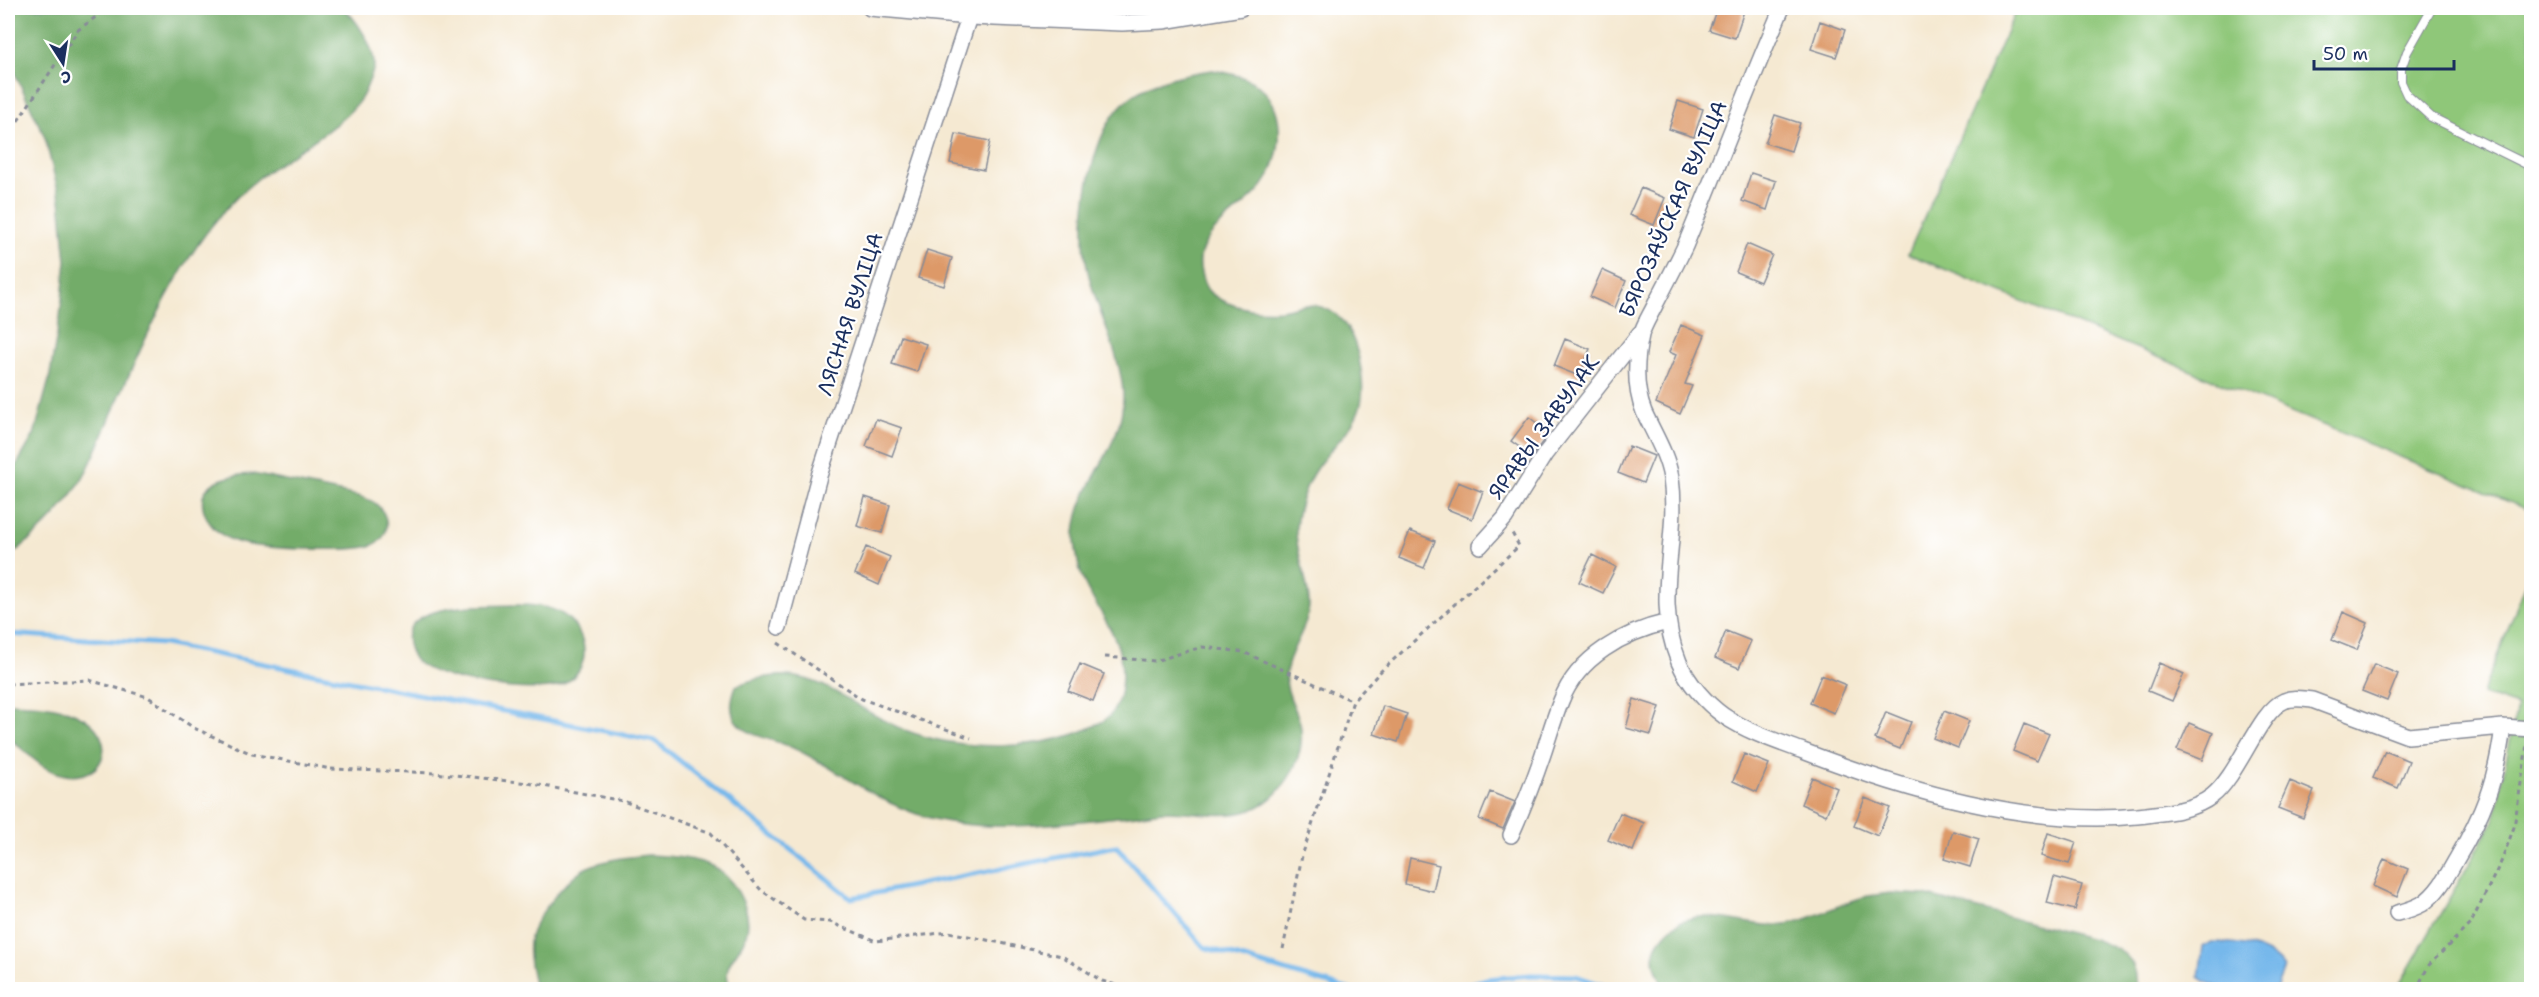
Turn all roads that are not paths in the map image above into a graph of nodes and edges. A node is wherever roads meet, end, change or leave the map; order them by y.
1 (870, 8) edge
2 (1241, 8) edge
3 (1782, 8) edge
4 (2432, 8) edge
5 (1056, 13) edge
6 (969, 17) junction
7 (2532, 167) edge
8 (1642, 331) junction
9 (1480, 546) dead end
10 (1668, 622) junction
11 (779, 627) road end
12 (2503, 727) junction
13 (2530, 728) edge
14 (1511, 835) dead end
15 (2397, 914) dead end

1 - 6 street
2 - 5 street
3 - 8 street, БЯРОЗАЎСКАЯ ВУЛІЦА
4 - 7 lane
5 - 6 street
6 - 11 street, ЛЯСНАЯ ВУЛІЦА
8 - 9 street, ЯРАВЫ ЗАВУЛАК
8 - 10 street, БЯРОЗАЎСКАЯ ВУЛІЦА
10 - 12 street, БЯРОЗАЎСКАЯ ВУЛІЦА
10 - 14 street
12 - 13 street, БЯРОЗАЎСКАЯ ВУЛІЦА
12 - 15 street

